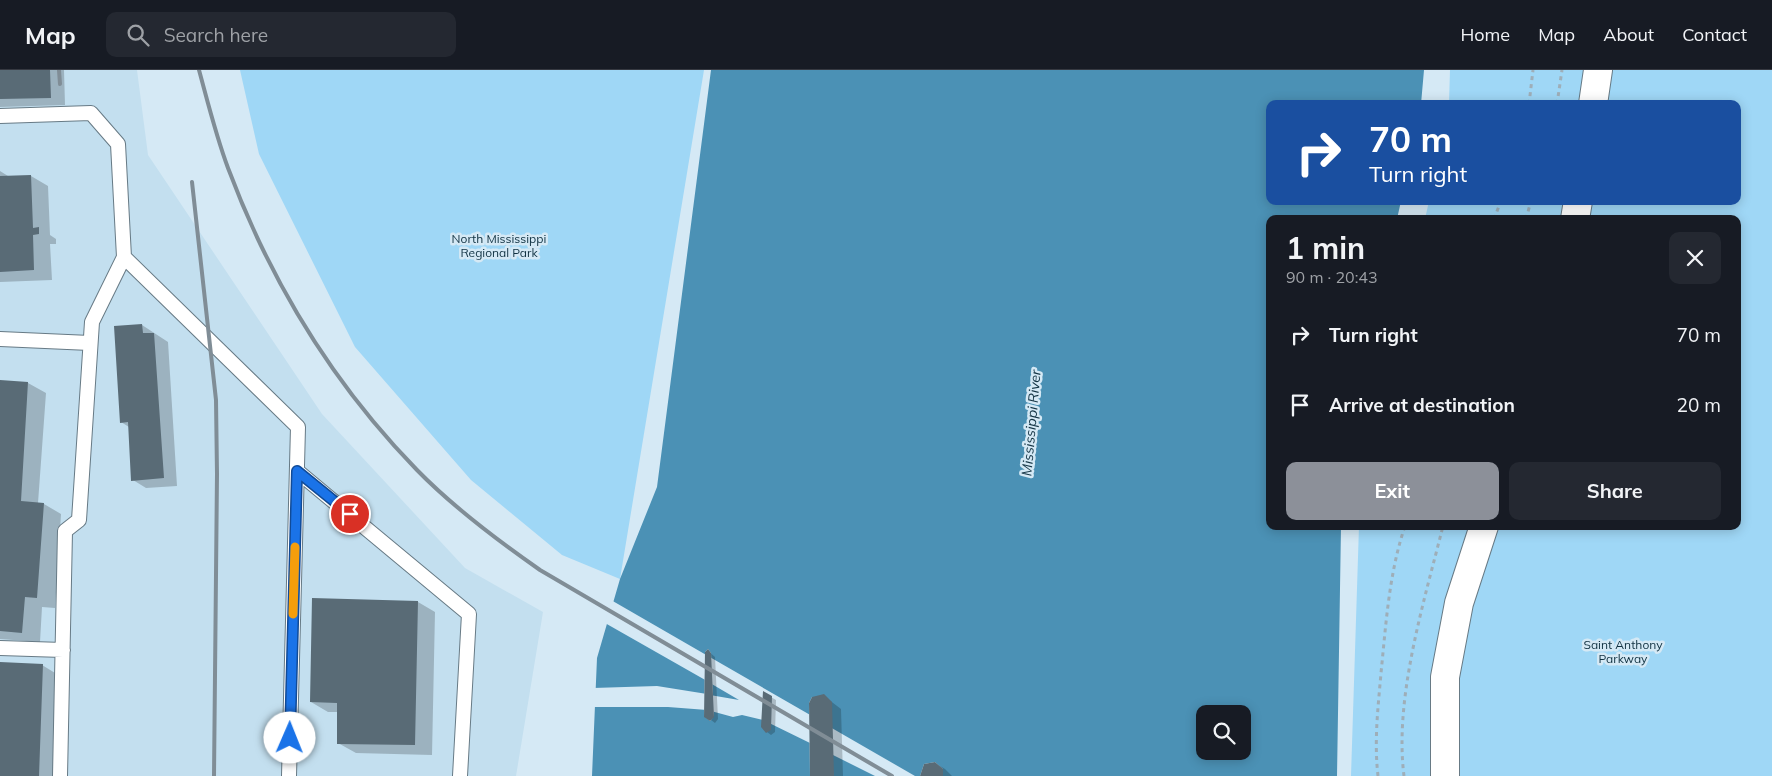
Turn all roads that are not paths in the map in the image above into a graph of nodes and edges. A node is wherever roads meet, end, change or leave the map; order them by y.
1 (1598, 70) edge
2 (1594, 100) edge
3 (0, 116) edge
4 (124, 257) junction
5 (0, 339) edge
6 (90, 343) junction
7 (297, 471) junction
8 (1483, 530) edge
9 (0, 648) edge
10 (63, 650) junction
11 (60, 776) edge
12 (289, 776) edge
13 (460, 776) edge
14 (1445, 776) edge

1 - 2 street
3 - 4 lane
4 - 6 lane
4 - 7 lane
5 - 6 lane
6 - 10 lane
7 - 12 lane
7 - 13 lane
8 - 14 street
9 - 10 lane
10 - 11 lane

